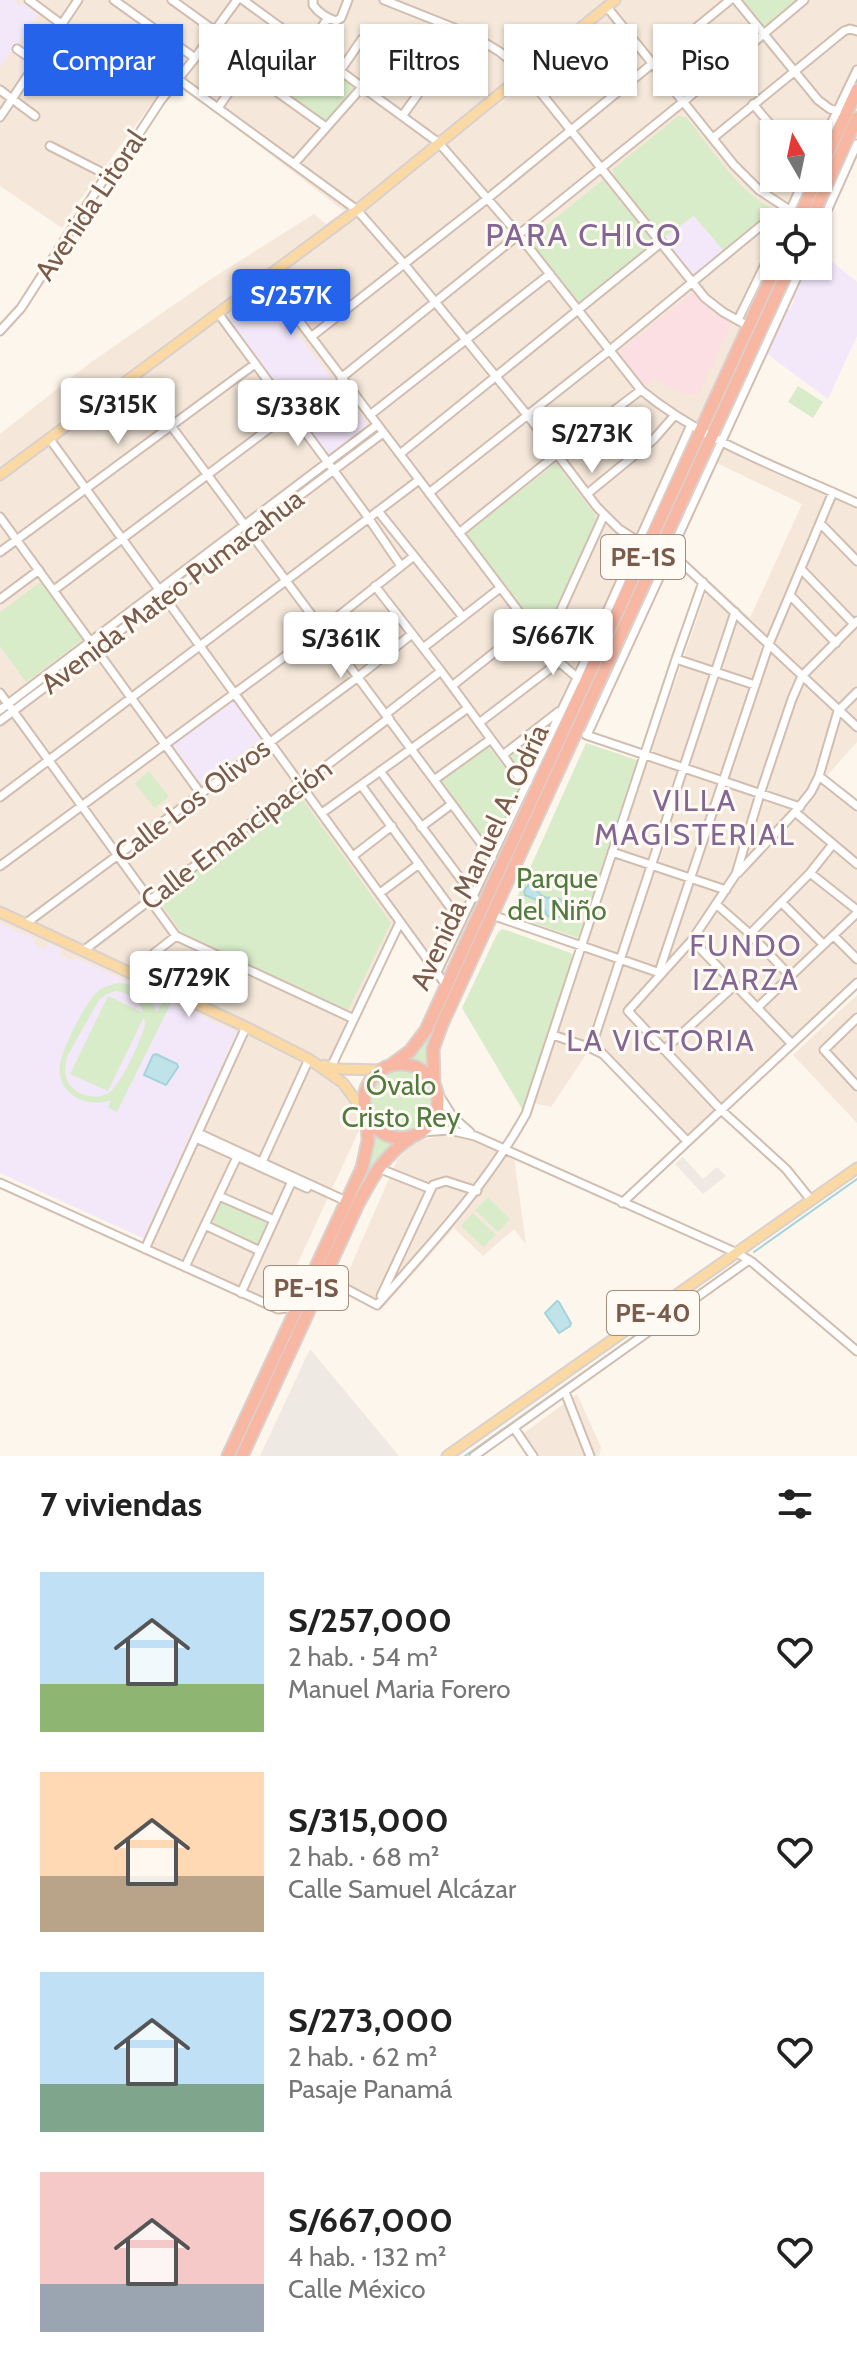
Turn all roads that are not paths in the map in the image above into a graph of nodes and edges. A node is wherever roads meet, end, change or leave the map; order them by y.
1 (29, 0) edge
2 (78, 0) edge
3 (114, 0) edge
4 (240, 0) edge
5 (313, 0) edge
6 (348, 0) edge
7 (384, 0) edge
8 (730, 0) edge
9 (736, 0) edge
10 (803, 0) edge
11 (175, 1) edge
12 (126, 3) edge
13 (611, 3) edge
14 (328, 18) junction
15 (61, 24) edge
16 (63, 24) edge
17 (206, 24) edge
18 (221, 24) edge
19 (274, 24) edge
20 (324, 24) edge
21 (445, 24) edge
22 (585, 24) edge
23 (857, 31) edge
24 (763, 33) junction
25 (360, 42) edge
26 (17, 49) dead end
27 (199, 53) edge
28 (24, 54) edge
29 (195, 58) junction
30 (652, 64) junction
31 (344, 65) edge
32 (794, 70) junction
33 (857, 70) edge
34 (183, 73) edge
35 (24, 82) edge
36 (183, 83) edge
37 (360, 89) edge
38 (0, 90) edge
39 (504, 90) edge
40 (857, 90) edge
41 (164, 96) edge
42 (226, 96) edge
43 (283, 96) edge
44 (376, 96) edge
45 (417, 96) edge
46 (544, 96) edge
47 (12, 99) junction
48 (683, 102) junction
49 (753, 104) junction
50 (218, 108) junction
51 (403, 115) junction
52 (847, 115) edge
53 (35, 116) dead end
54 (0, 117) edge
55 (766, 120) edge
56 (326, 127) junction
57 (572, 130) junction
58 (713, 138) junction
59 (439, 143) junction
60 (857, 144) edge
61 (50, 146) dead end
62 (832, 151) edge
63 (832, 159) edge
64 (294, 164) junction
65 (601, 168) junction
66 (107, 175) junction
67 (487, 199) junction
68 (785, 208) edge
69 (357, 210) junction
70 (760, 226) edge
71 (519, 235) junction
72 (662, 242) junction
73 (405, 265) junction
74 (550, 274) junction
75 (266, 277) junction
76 (760, 280) edge
77 (768, 280) edge
78 (783, 280) edge
79 (794, 280) edge
80 (692, 282) junction
81 (435, 303) junction
82 (578, 310) junction
83 (218, 313) junction
84 (743, 323) junction
85 (0, 331) edge
86 (311, 337) junction
87 (465, 340) junction
88 (610, 350) junction
89 (255, 364) junction
90 (134, 376) junction
91 (496, 377) junction
92 (341, 378) junction
93 (641, 390) junction
94 (291, 412) junction
95 (370, 415) junction
96 (675, 415) junction
97 (528, 416) junction
98 (377, 425) junction
99 (171, 426) junction
100 (383, 433) junction
101 (706, 433) junction
102 (49, 438) junction
103 (400, 454) junction
104 (557, 454) junction
105 (331, 466) junction
106 (0, 475) edge
107 (207, 475) junction
108 (419, 480) junction
109 (86, 489) junction
110 (833, 492) junction
111 (429, 493) junction
112 (587, 494) junction
113 (857, 503) edge
114 (378, 511) junction
115 (604, 515) junction
116 (0, 517) edge
117 (369, 518) junction
118 (820, 523) junction
119 (248, 529) junction
120 (459, 533) junction
121 (122, 539) junction
122 (16, 540) junction
123 (666, 548) junction
124 (646, 551) junction
125 (0, 552) edge
126 (414, 556) junction
127 (857, 561) edge
128 (401, 566) junction
129 (801, 569) junction
130 (39, 570) junction
131 (286, 580) junction
132 (703, 582) junction
133 (375, 586) junction
134 (500, 588) junction
135 (54, 590) junction
136 (162, 594) junction
137 (790, 595) junction
138 (0, 599) edge
139 (735, 612) junction
140 (463, 617) junction
141 (855, 623) edge
142 (529, 625) junction
143 (322, 629) junction
144 (412, 634) junction
145 (836, 643) junction
146 (769, 644) junction
147 (94, 645) junction
148 (545, 645) junction
149 (200, 646) junction
150 (423, 648) junction
151 (676, 659) junction
152 (559, 662) junction
153 (441, 671) junction
154 (715, 671) junction
155 (802, 676) junction
156 (358, 677) junction
157 (586, 683) junction
158 (755, 685) junction
159 (452, 686) junction
160 (857, 692) edge
161 (0, 693) edge
162 (235, 693) junction
163 (132, 697) junction
164 (10, 708) junction
165 (468, 708) junction
166 (0, 710) edge
167 (561, 711) junction
168 (838, 711) junction
169 (387, 716) junction
170 (0, 721) edge
171 (479, 723) junction
172 (857, 727) edge
173 (582, 734) junction
174 (491, 739) junction
175 (270, 742) junction
176 (166, 744) junction
177 (411, 749) junction
178 (644, 754) junction
179 (503, 755) junction
180 (49, 760) junction
181 (683, 768) junction
182 (380, 771) junction
183 (819, 776) junction
184 (434, 780) junction
185 (722, 781) junction
186 (528, 782) junction
187 (301, 784) junction
188 (361, 785) junction
189 (201, 794) junction
190 (760, 794) junction
191 (0, 797) edge
192 (452, 804) junction
193 (82, 806) junction
194 (857, 806) edge
195 (798, 810) junction
196 (322, 813) junction
197 (392, 826) junction
198 (421, 827) junction
199 (833, 844) junction
200 (612, 852) junction
201 (117, 856) junction
202 (353, 856) junction
203 (492, 858) junction
204 (419, 864) junction
205 (857, 864) edge
206 (652, 865) junction
207 (0, 866) edge
208 (810, 873) junction
209 (736, 874) junction
210 (689, 877) junction
211 (726, 890) junction
212 (380, 893) junction
213 (149, 899) junction
214 (782, 903) junction
215 (487, 904) junction
216 (716, 904) junction
217 (0, 912) edge
218 (857, 912) edge
219 (400, 922) junction
220 (461, 922) junction
221 (25, 924) junction
222 (750, 934) junction
223 (176, 936) junction
224 (834, 936) junction
225 (692, 940) junction
226 (823, 944) junction
227 (583, 945) junction
228 (83, 951) junction
229 (622, 959) junction
230 (857, 959) edge
231 (437, 972) junction
232 (129, 973) junction
233 (660, 973) junction
234 (790, 976) junction
235 (857, 983) edge
236 (446, 985) junction
237 (735, 985) junction
238 (757, 1008) junction
239 (857, 1018) edge
240 (354, 1019) junction
241 (850, 1025) junction
242 (246, 1027) junction
243 (857, 1033) edge
244 (553, 1035) junction
245 (792, 1044) junction
246 (591, 1048) junction
247 (664, 1050) junction
248 (309, 1059) junction
249 (331, 1067) junction
250 (386, 1068) junction
251 (857, 1086) edge
252 (435, 1088) junction
253 (721, 1110) junction
254 (366, 1115) junction
255 (418, 1134) junction
256 (197, 1136) junction
257 (475, 1136) junction
258 (687, 1141) junction
259 (506, 1150) junction
260 (237, 1157) junction
261 (262, 1162) junction
262 (378, 1168) junction
263 (857, 1168) edge
264 (292, 1181) junction
265 (0, 1183) edge
266 (431, 1189) junction
267 (477, 1191) junction
268 (219, 1196) junction
269 (811, 1200) junction
270 (346, 1203) junction
271 (622, 1203) junction
272 (274, 1220) junction
273 (205, 1225) junction
274 (145, 1249) junction
275 (260, 1251) junction
276 (737, 1253) junction
277 (749, 1260) junction
278 (185, 1267) junction
279 (324, 1277) junction
280 (241, 1293) junction
281 (377, 1305) junction
282 (298, 1307) junction
283 (278, 1309) junction
284 (286, 1333) junction
285 (857, 1351) edge
286 (281, 1357) junction
287 (565, 1392) junction
288 (514, 1428) junction
289 (228, 1456) edge
290 (242, 1456) edge
291 (447, 1456) edge
292 (474, 1456) edge
293 (533, 1456) edge
294 (590, 1456) edge

1 - 15 street
2 - 16 street
3 - 12 street
4 - 18 street, Avenida Litoral
4 - 19 street
5 - 14 street
6 - 14 street
7 - 21 street
8 - 30 street
9 - 24 street
10 - 24 street
11 - 17 street
12 - 29 street
13 - 22 main road
13 - 30 street
14 - 20 street
23 - 32 street
24 - 32 street
24 - 48 street
25 - 31 street
26 - 28 street
27 - 29 street, Avenida Litoral
29 - 34 street, Avenida Litoral
30 - 48 street
30 - 57 street
32 - 49 street
32 - 52 street
33 - 52 street
35 - 47 street
36 - 50 street
37 - 56 street
38 - 47 street
39 - 59 main road
40 - 52 highway
41 - 66 street, Avenida Litoral
42 - 50 street
43 - 56 street
44 - 51 street
45 - 51 street
46 - 57 street
47 - 53 street
47 - 54 street
48 - 58 street
48 - 65 street
49 - 55 street
49 - 58 street
50 - 64 street
51 - 59 street
52 - 62 highway
56 - 64 street
57 - 65 street
57 - 67 street
58 - 68 street
59 - 67 street
59 - 69 main road
60 - 63 street
61 - 66 street
64 - 69 street
65 - 71 street
65 - 72 street
66 - 85 street, Avenida Litoral
67 - 71 street
67 - 73 street
69 - 73 street
69 - 75 main road
70 - 80 street
71 - 74 street
71 - 81 street
72 - 80 street
72 - 82 street
73 - 81 street
73 - 86 street
74 - 82 street
74 - 87 street
75 - 83 main road
75 - 86 street
76 - 84 street
77 - 84 highway, Avenida Manuel A. Odría / PE-1S
78 - 101 highway, Avenida Manuel A. Odría / PE-1S
79 - 101 street, Avenida Manuel A. Odría
80 - 84 street
80 - 88 street
81 - 87 street
81 - 92 street
82 - 88 street
82 - 91 street
83 - 89 street
83 - 90 main road
84 - 101 highway, Avenida Manuel A. Odría / PE-1S
86 - 92 street
87 - 91 street
87 - 95 street
88 - 93 street
88 - 97 street
89 - 94 street
89 - 99 street
90 - 99 street
90 - 102 main road
91 - 97 street
91 - 103 street
92 - 95 street
93 - 96 street
93 - 104 street
94 - 105 street
94 - 107 street
95 - 98 street
96 - 101 street
96 - 112 street
97 - 104 street
97 - 111 street
98 - 100 street
98 - 105 street, Avenida Mateo Pumacahua
99 - 107 street
99 - 109 street
100 - 103 street
100 - 105 street, Avenida Mateo Pumacahua
101 - 110 street
101 - 123 highway, Avenida Manuel A. Odría / PE-1S
101 - 124 highway, Avenida Manuel A. Odría / PE-1S
102 - 106 main road
102 - 109 street
103 - 108 street
104 - 112 street
104 - 120 street
105 - 117 street
105 - 119 street, Avenida Mateo Pumacahua
107 - 119 street
107 - 121 street
108 - 111 street
108 - 114 street
109 - 121 street
109 - 122 street
110 - 113 street
110 - 118 street
111 - 120 street
112 - 115 street
114 - 117 street
114 - 126 street
115 - 124 street
115 - 148 street
116 - 122 street
117 - 128 street
117 - 131 street
118 - 127 street
118 - 129 street
119 - 131 street
119 - 136 street, Avenida Mateo Pumacahua
120 - 134 street
121 - 135 street
121 - 136 street
122 - 125 street
122 - 130 street
123 - 124 highway, Avenida Manuel A. Odría / PE-1S
123 - 132 street
123 - 173 street, Avenida Manuel A. Odría
124 - 157 highway, Avenida Manuel A. Odría / PE-1S
124 - 157 street, Avenida Manuel A. Odría
126 - 128 street
126 - 140 street
128 - 133 street
129 - 137 street
129 - 141 street
130 - 135 street
130 - 138 street
131 - 143 street
131 - 149 street
132 - 139 street
132 - 151 street
133 - 143 street
133 - 144 street
134 - 140 street
134 - 142 street
135 - 147 street
136 - 147 street, Avenida Mateo Pumacahua
136 - 149 street
137 - 145 street
137 - 146 street
139 - 146 street
139 - 154 street
140 - 150 street
141 - 145 street
142 - 148 street
142 - 159 street
143 - 156 street
143 - 162 street
144 - 150 street
144 - 156 street, Calle Los Olivos
145 - 155 street
146 - 155 street
146 - 158 street
147 - 163 street
147 - 164 street, Avenida Mateo Pumacahua
148 - 152 street
149 - 162 street
149 - 163 street
150 - 153 street
151 - 154 street
151 - 178 street
152 - 157 street
152 - 171 street
153 - 159 street
153 - 169 street, Calle Emancipación
154 - 158 street
154 - 181 street
155 - 168 street
155 - 190 street
156 - 169 street
156 - 175 street, Calle Los Olivos
157 - 167 street, Avenida Manuel A. Odría
157 - 173 highway, Avenida Manuel A. Odría / PE-1S
157 - 215 highway, Avenida Manuel A. Odría / PE-1S
158 - 185 street
159 - 165 street
160 - 168 street
161 - 164 street
162 - 175 street
162 - 176 street
163 - 176 street
163 - 180 street
164 - 166 street, Avenida Mateo Pumacahua
164 - 170 street, Avenida Mateo Pumacahua
164 - 180 street
165 - 171 street
165 - 177 street
167 - 179 street
167 - 186 street, Avenida Manuel A. Odría
168 - 172 street
168 - 183 street
169 - 177 street
169 - 187 street, Calle Emancipación
171 - 174 street
173 - 178 street
173 - 215 highway, Avenida Manuel A. Odría / PE-1S
174 - 179 street
174 - 184 street
175 - 187 street
175 - 189 street, Calle Los Olivos
176 - 189 street
176 - 193 street
177 - 182 street
177 - 184 street
178 - 181 street
178 - 200 street
179 - 186 street
180 - 191 street
180 - 193 street
181 - 185 street
181 - 206 street
182 - 188 street
182 - 198 street
183 - 194 street
183 - 195 street
184 - 192 street
185 - 190 street
185 - 210 street
186 - 203 street, Avenida Manuel A. Odría
187 - 196 street
187 - 213 street, Calle Emancipación
188 - 196 street
188 - 197 street
189 - 201 street, Calle Los Olivos
190 - 195 street
190 - 209 street
192 - 198 street
192 - 203 street
193 - 201 street
193 - 207 street
195 - 199 street
195 - 209 street
196 - 202 street
197 - 202 street
197 - 204 street
198 - 215 street
199 - 205 street
199 - 208 street
200 - 206 street
200 - 227 street
201 - 213 street
201 - 221 street, Calle Los Olivos
202 - 212 street
203 - 215 street, Avenida Manuel A. Odría
204 - 212 street
204 - 220 street
206 - 210 street
206 - 229 street
208 - 214 street
208 - 218 street
209 - 211 street
210 - 211 street
210 - 233 street
211 - 216 street
212 - 219 street
213 - 223 street
213 - 228 street, Calle Emancipación
214 - 222 street
214 - 226 street
215 - 220 street, Avenida Manuel A. Odría
215 - 227 street
215 - 236 highway, Avenida Manuel A. Odría / PE-1S
215 - 252 highway, Avenida Manuel A. Odría / PE-1S
216 - 222 street
216 - 225 street
217 - 221 main road
218 - 224 street
219 - 231 street
219 - 240 street
220 - 231 street, Avenida Manuel A. Odría
221 - 228 main road
222 - 234 street
223 - 232 street
223 - 240 street
224 - 226 street
224 - 230 street
225 - 233 street
225 - 237 street
226 - 234 street
227 - 229 street
227 - 244 street
228 - 232 main road
229 - 233 street
229 - 246 street
231 - 236 street
232 - 242 main road
233 - 247 street
234 - 238 street
235 - 245 street
236 - 250 highway, Avenida Manuel A. Odría / PE-1S
237 - 238 street
237 - 247 street
238 - 245 street
239 - 241 street
240 - 249 street
241 - 243 street
241 - 251 street
242 - 248 main road
242 - 256 street
244 - 246 street
244 - 259 street
245 - 253 street
246 - 258 street
247 - 253 street
248 - 249 main road
248 - 254 main road
248 - 261 street
249 - 250 main road
250 - 252 highway
250 - 254 highway, PE-1S
252 - 255 highway, PE-1S
252 - 257 street
253 - 258 street
253 - 269 street
254 - 255 highway
254 - 270 highway, PE-1S
255 - 257 street
255 - 262 highway, PE-1S
256 - 260 street
256 - 261 street
256 - 274 street
257 - 259 street
258 - 271 street
259 - 267 street
259 - 271 street
260 - 264 street
260 - 268 street
261 - 270 street
262 - 266 street
262 - 279 highway, PE-1S
263 - 269 main road, PE-40
264 - 270 street
264 - 272 street
265 - 274 street
266 - 267 street
266 - 281 street
267 - 281 street
268 - 272 street
268 - 273 street
269 - 276 main road, PE-40
270 - 282 highway, PE-1S
271 - 276 street
272 - 275 street
273 - 275 street
273 - 278 street
274 - 278 street
275 - 280 street
276 - 277 street
276 - 291 main road, PE-40
277 - 285 street
277 - 287 street
278 - 280 street
279 - 281 street
279 - 286 highway, PE-1S
280 - 283 street
282 - 283 street
282 - 284 highway, PE-1S
283 - 284 street
284 - 286 highway, PE-1S
286 - 289 highway, PE-1S
286 - 290 highway, PE-1S
287 - 288 street
287 - 294 street
288 - 292 street
288 - 293 street

